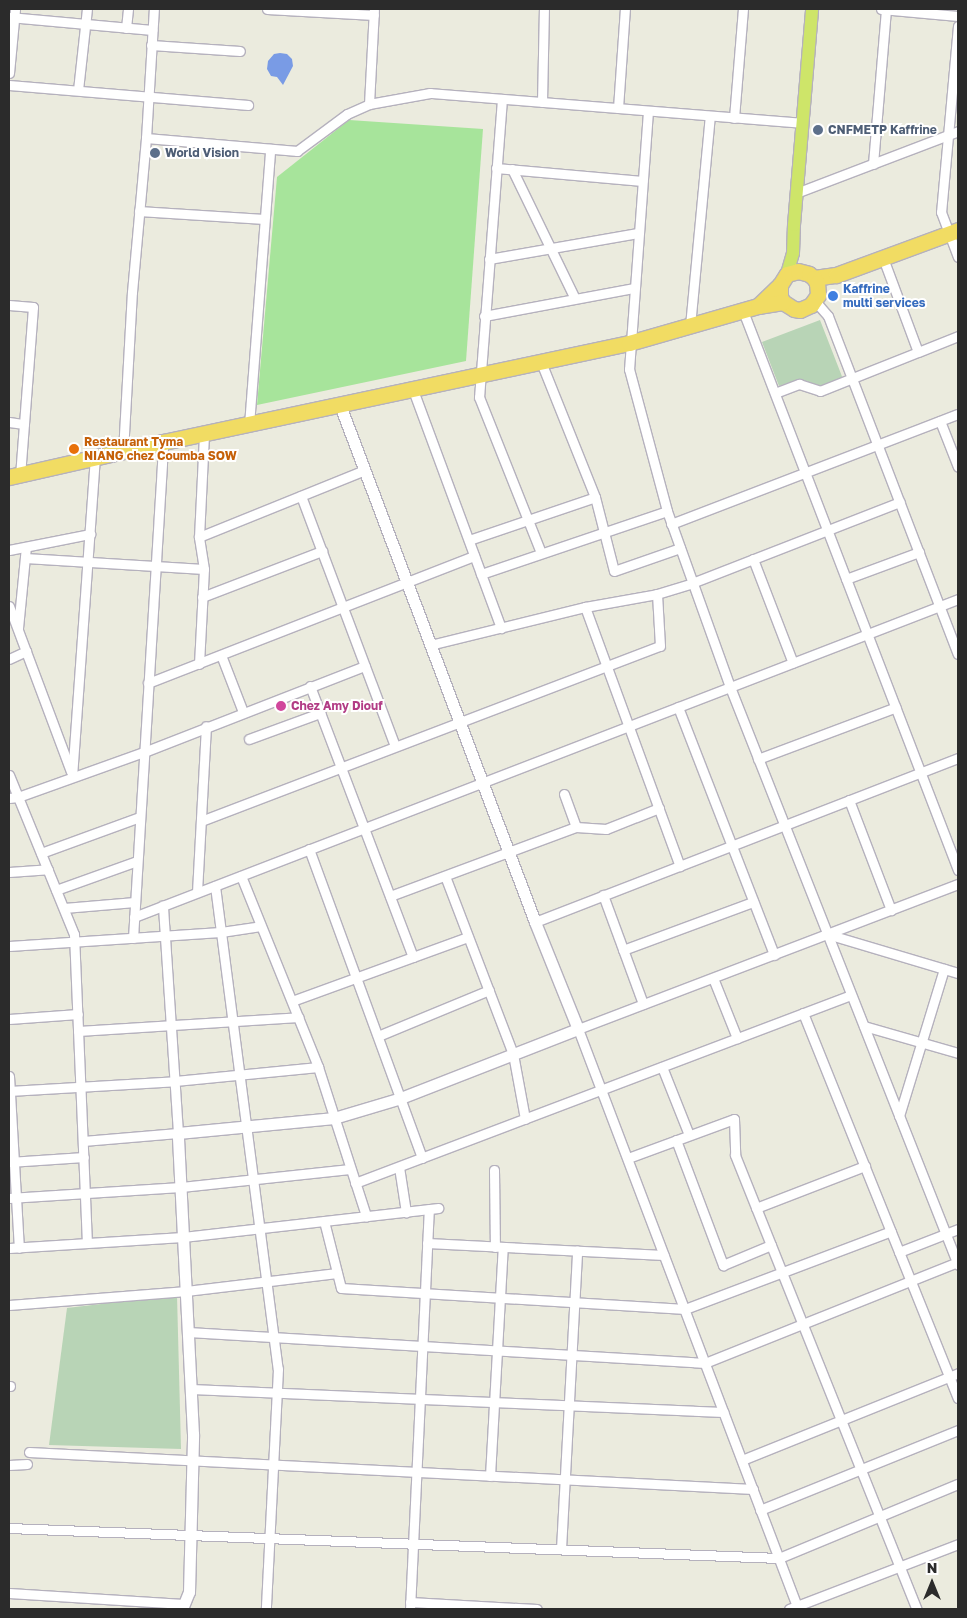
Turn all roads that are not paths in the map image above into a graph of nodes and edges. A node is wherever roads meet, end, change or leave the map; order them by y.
1 (87, 9) edge
2 (128, 9) edge
3 (154, 9) edge
4 (267, 9) edge
5 (544, 9) edge
6 (625, 9) edge
7 (743, 9) edge
8 (812, 9) edge
9 (881, 9) edge
10 (886, 9) edge
11 (374, 12) edge
12 (13, 14) edge
13 (958, 16) edge
14 (85, 24) junction
15 (958, 26) edge
16 (126, 28) junction
17 (152, 30) junction
18 (151, 45) junction
19 (240, 51) dead end
20 (9, 73) edge
21 (9, 85) edge
22 (78, 90) junction
23 (148, 96) junction
24 (502, 99) junction
25 (542, 102) junction
26 (248, 104) dead end
27 (369, 104) junction
28 (618, 108) junction
29 (648, 111) junction
30 (710, 116) junction
31 (734, 118) junction
32 (802, 123) junction
33 (954, 133) edge
34 (146, 138) junction
35 (270, 149) junction
36 (872, 164) junction
37 (496, 168) junction
38 (512, 169) junction
39 (642, 181) junction
40 (796, 193) junction
41 (139, 211) junction
42 (264, 219) junction
43 (954, 232) edge
44 (638, 233) junction
45 (550, 248) junction
46 (793, 252) junction
47 (958, 257) edge
48 (883, 258) junction
49 (489, 259) junction
50 (784, 280) junction
51 (813, 285) junction
52 (634, 288) junction
53 (575, 299) junction
54 (784, 302) junction
55 (9, 305) edge
56 (750, 308) junction
57 (484, 316) junction
58 (690, 326) junction
59 (958, 336) edge
60 (629, 343) junction
61 (918, 352) junction
62 (541, 362) junction
63 (480, 375) junction
64 (852, 378) junction
65 (413, 390) junction
66 (775, 393) junction
67 (340, 405) junction
68 (958, 414) edge
69 (940, 421) junction
70 (9, 422) edge
71 (24, 424) junction
72 (249, 425) junction
73 (204, 434) junction
74 (163, 442) junction
75 (878, 445) junction
76 (123, 452) junction
77 (95, 458) junction
78 (958, 467) edge
79 (364, 470) junction
80 (805, 472) junction
81 (14, 476) edge
82 (301, 496) junction
83 (595, 497) junction
84 (900, 502) junction
85 (667, 511) junction
86 (528, 520) junction
87 (671, 524) junction
88 (828, 530) junction
89 (604, 532) junction
90 (90, 534) junction
91 (199, 537) junction
92 (468, 540) junction
93 (26, 546) junction
94 (680, 548) junction
95 (9, 550) edge
96 (322, 551) junction
97 (919, 552) junction
98 (541, 553) junction
99 (474, 556) junction
100 (25, 558) junction
101 (753, 559) junction
102 (88, 562) junction
103 (155, 566) junction
104 (204, 569) junction
105 (481, 574) junction
106 (846, 579) junction
107 (407, 582) junction
108 (692, 582) junction
109 (657, 594) junction
110 (202, 597) junction
111 (958, 599) edge
112 (9, 606) edge
113 (940, 606) junction
114 (343, 607) junction
115 (585, 607) junction
116 (501, 628) junction
117 (18, 630) junction
118 (868, 634) junction
119 (430, 645) junction
120 (26, 651) junction
121 (958, 654) edge
122 (221, 655) junction
123 (9, 659) edge
124 (793, 663) junction
125 (198, 664) junction
126 (606, 665) junction
127 (365, 666) junction
128 (148, 684) junction
129 (310, 686) junction
130 (730, 687) junction
131 (678, 707) junction
132 (896, 707) junction
133 (243, 712) junction
134 (320, 713) junction
135 (459, 722) junction
136 (206, 726) junction
137 (629, 726) junction
138 (249, 739) dead end
139 (395, 746) junction
140 (144, 752) junction
141 (958, 758) edge
142 (758, 759) junction
143 (341, 767) junction
144 (921, 773) junction
145 (9, 775) edge
146 (72, 777) junction
147 (482, 782) junction
148 (564, 794) dead end
149 (13, 797) edge
150 (849, 800) junction
151 (659, 808) junction
152 (140, 817) junction
153 (201, 821) junction
154 (784, 826) junction
155 (576, 827) junction
156 (364, 828) junction
157 (732, 846) junction
158 (309, 849) junction
159 (509, 852) junction
160 (41, 853) junction
161 (137, 862) junction
162 (680, 866) junction
163 (48, 869) junction
164 (958, 870) edge
165 (9, 872) edge
166 (241, 876) junction
167 (445, 876) junction
168 (958, 884) edge
169 (215, 886) junction
170 (56, 890) junction
171 (197, 892) junction
172 (603, 895) junction
173 (390, 896) junction
174 (135, 902) junction
175 (753, 902) junction
176 (163, 906) junction
177 (64, 908) junction
178 (891, 910) junction
179 (134, 917) junction
180 (535, 922) junction
181 (261, 926) junction
182 (221, 932) junction
183 (827, 934) junction
184 (165, 936) junction
185 (468, 937) junction
186 (133, 938) junction
187 (74, 942) junction
188 (9, 946) edge
189 (623, 950) junction
190 (774, 955) junction
191 (413, 957) junction
192 (944, 969) junction
193 (958, 973) edge
194 (356, 977) junction
195 (713, 978) junction
196 (489, 990) junction
197 (851, 995) junction
198 (292, 1001) junction
199 (643, 1004) junction
200 (803, 1013) junction
201 (78, 1014) junction
202 (299, 1017) junction
203 (9, 1019) edge
204 (233, 1021) junction
205 (171, 1025) junction
206 (864, 1026) junction
207 (578, 1029) junction
208 (78, 1031) junction
209 (378, 1036) junction
210 (737, 1038) junction
211 (921, 1043) junction
212 (958, 1053) edge
213 (513, 1054) junction
214 (318, 1066) junction
215 (662, 1067) junction
216 (240, 1074) junction
217 (9, 1076) edge
218 (175, 1081) junction
219 (81, 1087) junction
220 (602, 1090) junction
221 (9, 1091) edge
222 (401, 1098) junction
223 (899, 1116) junction
224 (334, 1118) junction
225 (525, 1119) junction
226 (246, 1127) junction
227 (178, 1133) junction
228 (689, 1135) junction
229 (676, 1140) junction
230 (83, 1141) junction
231 (84, 1157) junction
232 (422, 1158) junction
233 (628, 1158) junction
234 (11, 1162) edge
235 (865, 1166) junction
236 (399, 1167) junction
237 (350, 1169) junction
238 (494, 1170) dead end
239 (253, 1180) junction
240 (355, 1183) junction
241 (181, 1187) junction
242 (85, 1193) junction
243 (12, 1198) edge
244 (756, 1208) junction
245 (406, 1212) junction
246 (366, 1216) junction
247 (324, 1221) junction
248 (260, 1228) junction
249 (891, 1230) junction
250 (958, 1230) edge
251 (946, 1234) junction
252 (184, 1237) junction
253 (87, 1243) junction
254 (427, 1243) junction
255 (771, 1246) junction
256 (499, 1247) junction
257 (9, 1248) edge
258 (19, 1248) junction
259 (577, 1250) junction
260 (899, 1252) junction
261 (664, 1255) junction
262 (958, 1263) edge
263 (782, 1272) junction
264 (337, 1273) junction
265 (267, 1281) junction
266 (911, 1281) junction
267 (186, 1291) junction
268 (425, 1293) junction
269 (500, 1298) junction
270 (574, 1302) junction
271 (9, 1305) edge
272 (685, 1309) junction
273 (803, 1324) junction
274 (188, 1332) junction
275 (274, 1337) junction
276 (422, 1346) junction
277 (498, 1351) junction
278 (571, 1355) junction
279 (705, 1363) junction
280 (954, 1375) edge
281 (191, 1388) junction
282 (277, 1392) junction
283 (420, 1398) junction
284 (958, 1398) edge
285 (494, 1402) junction
286 (569, 1405) junction
287 (724, 1412) junction
288 (841, 1420) junction
289 (958, 1430) edge
290 (29, 1452) dead end
291 (192, 1460) junction
292 (742, 1460) junction
293 (28, 1464) dead end
294 (9, 1465) edge
295 (273, 1465) junction
296 (861, 1469) junction
297 (416, 1472) junction
298 (490, 1476) junction
299 (565, 1479) junction
300 (958, 1484) edge
301 (753, 1489) junction
302 (760, 1510) junction
303 (880, 1517) junction
304 (9, 1528) edge
305 (190, 1535) junction
306 (270, 1538) junction
307 (413, 1544) junction
308 (958, 1544) edge
309 (561, 1549) junction
310 (779, 1558) junction
311 (900, 1566) junction
312 (9, 1594) edge
313 (183, 1606) edge
314 (410, 1606) edge
315 (795, 1608) edge
316 (266, 1609) edge
317 (537, 1609) edge
318 (917, 1609) edge

1 - 14 street
2 - 16 street
3 - 17 street
4 - 11 street
5 - 25 street
6 - 28 street
7 - 31 street
8 - 32 main road
9 - 10 street
10 - 13 street
10 - 36 street
11 - 27 street
12 - 14 street
12 - 20 street
14 - 16 street
14 - 22 street
15 - 33 street
16 - 17 street
17 - 18 street
18 - 19 street
18 - 23 street
21 - 22 street
22 - 23 street
23 - 26 street
23 - 34 street
24 - 25 street
24 - 27 street
24 - 37 street
25 - 28 street
27 - 35 street
28 - 29 street
29 - 30 street
29 - 39 street
30 - 31 street
30 - 58 street
31 - 32 street
32 - 40 main road
33 - 36 street
33 - 43 street
34 - 35 street
34 - 41 street
35 - 42 street
36 - 40 street
37 - 38 street
37 - 49 street
38 - 39 street
38 - 45 street
39 - 44 street
40 - 46 main road
41 - 42 street
41 - 76 street
42 - 72 street
43 - 47 street
43 - 48 highway
44 - 45 street
44 - 52 street
45 - 49 street
45 - 53 street
46 - 50 main road
46 - 51 main road
48 - 51 highway
48 - 61 street
49 - 57 street
50 - 51 highway
50 - 54 highway
50 - 56 highway
51 - 54 highway
51 - 64 street
52 - 53 street
52 - 60 street
53 - 57 street
54 - 56 highway
55 - 71 street
56 - 58 highway
56 - 66 street
57 - 63 street
58 - 60 highway
59 - 61 street
60 - 62 highway
60 - 85 street
61 - 64 street
62 - 63 highway
62 - 83 street
63 - 65 highway
63 - 86 street
64 - 66 street
64 - 75 street
65 - 67 highway
65 - 92 street
66 - 80 street
67 - 72 highway
67 - 79 main road
68 - 69 street
69 - 75 street
69 - 78 street
70 - 71 street
71 - 81 street
72 - 73 highway
73 - 74 highway
73 - 91 street
74 - 76 highway
74 - 103 street
75 - 80 street
75 - 84 street
76 - 77 highway
77 - 81 highway
77 - 90 street
79 - 82 street
79 - 107 main road
80 - 87 street
80 - 88 street
82 - 91 street
82 - 96 street
83 - 86 street
83 - 89 street
84 - 88 street
84 - 97 street
85 - 87 street
85 - 89 street
86 - 92 street
86 - 98 street
87 - 94 street
88 - 101 street
88 - 106 street
89 - 94 street
89 - 98 street
90 - 93 street
90 - 102 street
91 - 104 street
92 - 99 street
93 - 95 street
93 - 100 street
94 - 108 street
96 - 110 street
96 - 114 street
97 - 106 street
97 - 113 street
98 - 105 street
99 - 105 street
99 - 107 street
100 - 102 street
100 - 117 street
101 - 108 street
101 - 124 street
102 - 103 street
102 - 146 street
103 - 104 street
103 - 128 street
104 - 110 street
105 - 116 street
106 - 118 street
107 - 114 street
107 - 119 main road
108 - 109 street
108 - 130 street
109 - 115 street
109 - 126 street
110 - 125 street
111 - 113 street
112 - 117 street
113 - 118 street
113 - 121 street
114 - 122 street
114 - 127 street
115 - 116 street
115 - 126 street
116 - 119 street
117 - 120 street
118 - 124 street
118 - 132 street
119 - 135 main road
120 - 123 street
120 - 146 street
122 - 125 street
122 - 133 street
124 - 130 street
125 - 128 street
126 - 135 street
126 - 137 street
127 - 129 street
127 - 139 street
128 - 140 street
129 - 133 street
129 - 134 street
130 - 131 street
130 - 142 street
131 - 137 street
131 - 157 street
132 - 142 street
132 - 144 street
133 - 136 street
134 - 138 street
134 - 143 street
135 - 139 street
135 - 147 main road
136 - 140 street
136 - 153 street
137 - 147 street
137 - 151 street
139 - 143 street
140 - 146 street
140 - 152 street
141 - 144 street
142 - 154 street
143 - 153 street
143 - 156 street
144 - 150 street
144 - 164 street
145 - 149 street
146 - 149 street
147 - 156 street
147 - 159 main road
148 - 155 street
149 - 160 street
150 - 154 street
150 - 178 street
151 - 155 street
151 - 162 street
152 - 160 street
152 - 161 street
153 - 171 street
154 - 157 street
154 - 183 street
155 - 159 street
156 - 158 street
156 - 173 street
157 - 162 street
157 - 175 street
158 - 166 street
158 - 194 street
159 - 167 street
159 - 180 main road
160 - 163 street
161 - 170 street
161 - 174 street
162 - 172 street
163 - 165 street
163 - 170 street
166 - 169 street
166 - 181 street
167 - 173 street
167 - 185 street
168 - 178 street
169 - 171 street
169 - 182 street
170 - 177 street
171 - 176 street
172 - 180 street
172 - 189 street
173 - 191 street
174 - 177 street
174 - 179 street
175 - 189 street
175 - 190 street
176 - 179 street
176 - 184 street
177 - 187 street
178 - 183 street
179 - 186 street
180 - 207 main road
181 - 182 street
181 - 198 street
182 - 184 street
182 - 204 street
183 - 190 street
183 - 192 street
183 - 197 street
184 - 186 street
184 - 205 street
185 - 191 street
185 - 196 street
186 - 187 street
187 - 188 street
187 - 201 street
189 - 199 street
190 - 195 street
191 - 194 street
192 - 193 street
192 - 211 street
194 - 198 street
194 - 209 street
195 - 199 street
195 - 210 street
196 - 209 street
196 - 213 street
197 - 200 street
197 - 206 street
198 - 202 street
199 - 207 street
200 - 210 street
200 - 235 street
201 - 203 street
201 - 208 street
202 - 204 street
202 - 214 street
204 - 205 street
204 - 216 street
205 - 208 street
205 - 218 street
206 - 211 street
206 - 223 street
207 - 213 main road
207 - 220 street
208 - 219 street
209 - 222 street
210 - 215 street
211 - 212 street
211 - 223 street
213 - 222 main road
213 - 225 street
214 - 216 street
214 - 224 street
215 - 220 street
215 - 228 street
216 - 218 street
216 - 226 street
217 - 221 street
218 - 219 street
218 - 227 street
219 - 221 street
219 - 230 street
220 - 225 street
220 - 233 street
221 - 234 street
222 - 224 main road
222 - 232 street
223 - 251 street
224 - 226 main road
224 - 237 street
225 - 232 street
226 - 227 main road
226 - 239 street
227 - 230 street
227 - 241 main road
228 - 229 street
228 - 244 street
229 - 233 street
229 - 255 street
230 - 231 street
231 - 234 street
231 - 242 street
232 - 236 street
233 - 261 street
234 - 243 street
235 - 244 street
235 - 249 street
236 - 240 street
236 - 245 street
237 - 239 street
237 - 240 street
238 - 256 street
239 - 241 street
239 - 248 street
240 - 246 street
241 - 242 street
241 - 252 main road
242 - 243 street
242 - 253 street
243 - 258 street
244 - 255 street
245 - 246 street
245 - 254 street
246 - 247 street
247 - 248 street
247 - 264 street
248 - 252 street
248 - 265 street
249 - 260 street
249 - 263 street
250 - 251 street
251 - 260 street
251 - 262 street
252 - 253 street
252 - 267 main road
253 - 258 street
254 - 256 street
254 - 268 street
255 - 263 street
256 - 259 street
256 - 269 street
257 - 258 street
259 - 261 street
259 - 270 street
260 - 266 street
261 - 272 street
262 - 266 street
263 - 272 street
263 - 273 street
264 - 265 street
264 - 268 street
265 - 267 street
265 - 275 street
266 - 273 street
266 - 280 street
267 - 271 street
267 - 274 main road
268 - 269 street
268 - 276 street
269 - 270 street
269 - 277 street
270 - 272 street
270 - 278 street
272 - 279 street
273 - 279 street
273 - 288 street
274 - 275 street
274 - 281 main road
275 - 276 street
275 - 282 street
276 - 277 street
276 - 283 street
277 - 278 street
277 - 285 street
278 - 279 street
278 - 286 street
279 - 287 street
280 - 284 street
280 - 288 street
281 - 282 street
281 - 291 main road
282 - 283 street
282 - 295 street
283 - 285 street
283 - 297 street
285 - 286 street
285 - 298 street
286 - 287 street
286 - 299 street
287 - 292 street
288 - 292 street
288 - 296 street
289 - 296 street
290 - 291 street
291 - 295 street
291 - 305 main road
292 - 301 street
293 - 294 street
295 - 297 street
295 - 306 street
296 - 302 street
296 - 303 street
297 - 298 street
297 - 307 street
298 - 299 street
299 - 301 street
299 - 309 street
300 - 303 street
301 - 302 street
302 - 310 street
303 - 310 street
303 - 311 street
304 - 305 street
305 - 306 street
305 - 313 main road
306 - 307 street
306 - 316 street
307 - 309 street
307 - 314 street
308 - 311 street
309 - 310 street
310 - 315 street
311 - 315 street
311 - 318 street
312 - 313 street
314 - 317 street

